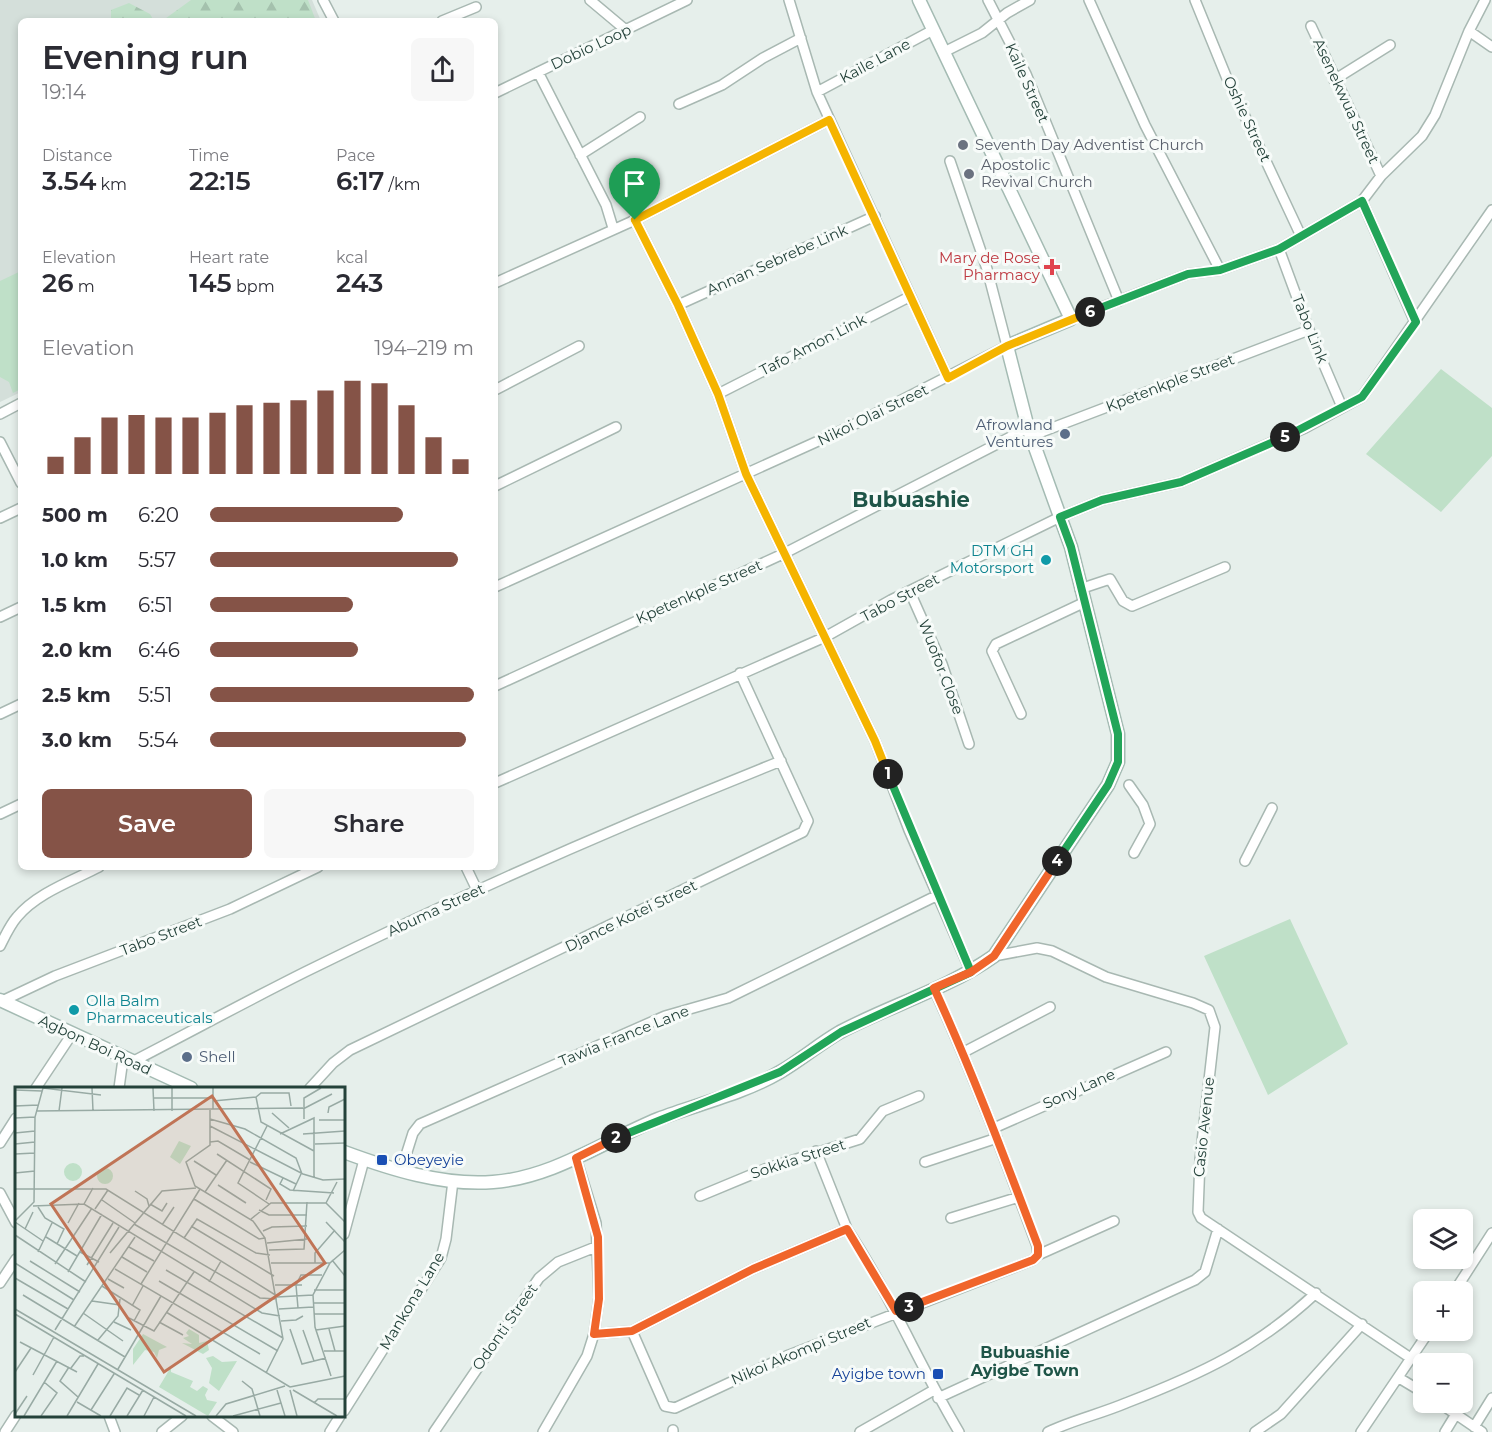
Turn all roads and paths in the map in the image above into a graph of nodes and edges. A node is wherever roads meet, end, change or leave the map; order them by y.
1 (323, 0) edge
2 (687, 0) edge
3 (789, 0) edge
4 (919, 0) edge
5 (988, 0) edge
6 (1030, 0) edge
7 (1089, 0) edge
8 (1196, 0) edge
9 (1485, 0) edge
10 (594, 1) edge
11 (476, 7) dead end
12 (332, 18) edge
13 (449, 18) edge
14 (998, 21) junction
15 (1311, 26) dead end
16 (933, 30) junction
17 (627, 31) junction
18 (1469, 31) junction
19 (801, 38) junction
20 (1390, 45) dead end
21 (1492, 47) edge
22 (944, 52) junction
23 (538, 72) junction
24 (1334, 80) junction
25 (498, 92) edge
26 (817, 92) junction
27 (679, 104) dead end
28 (640, 117) dead end
29 (829, 120) junction
30 (580, 155) junction
31 (950, 161) dead end
32 (1382, 176) junction
33 (1362, 201) junction
34 (1492, 210) edge
35 (875, 216) junction
36 (635, 220) junction
37 (613, 228) junction
38 (1301, 237) junction
39 (1279, 249) junction
40 (1220, 270) junction
41 (498, 282) edge
42 (909, 297) junction
43 (1119, 301) junction
44 (678, 305) junction
45 (1071, 319) junction
46 (1416, 322) junction
47 (1309, 330) junction
48 (579, 346) dead end
49 (1007, 346) junction
50 (948, 378) junction
51 (498, 388) edge
52 (718, 394) junction
53 (18, 405) edge
54 (1342, 407) junction
55 (0, 414) edge
56 (616, 427) dead end
57 (1030, 432) junction
58 (0, 442) edge
59 (746, 474) junction
60 (18, 477) edge
61 (498, 485) edge
62 (18, 509) edge
63 (1060, 517) junction
64 (0, 518) edge
65 (785, 553) junction
66 (1226, 567) dead end
67 (498, 586) edge
68 (1080, 589) junction
69 (910, 592) junction
70 (1083, 603) junction
71 (18, 608) edge
72 (0, 617) edge
73 (825, 637) junction
74 (741, 673) junction
75 (498, 685) edge
76 (18, 705) edge
77 (0, 714) edge
78 (1021, 714) dead end
79 (969, 744) dead end
80 (781, 761) junction
81 (498, 782) edge
82 (1129, 785) dead end
83 (18, 805) edge
84 (1272, 808) dead end
85 (0, 814) edge
86 (1134, 853) dead end
87 (1245, 861) dead end
88 (93, 870) edge
89 (312, 870) edge
90 (467, 870) edge
91 (477, 890) junction
92 (938, 895) junction
93 (0, 946) edge
94 (994, 956) junction
95 (971, 972) junction
96 (934, 988) junction
97 (1, 1001) edge
98 (1050, 1007) dead end
99 (72, 1034) junction
100 (964, 1052) junction
101 (1166, 1052) dead end
102 (128, 1060) junction
103 (37, 1087) edge
104 (120, 1087) edge
105 (187, 1087) edge
106 (312, 1087) edge
107 (919, 1096) dead end
108 (15, 1120) edge
109 (994, 1128) junction
110 (998, 1138) junction
111 (0, 1143) edge
112 (816, 1151) junction
113 (345, 1152) edge
114 (576, 1158) junction
115 (364, 1160) junction
116 (925, 1162) dead end
117 (401, 1170) junction
118 (453, 1181) junction
119 (0, 1193) edge
120 (699, 1196) dead end
121 (1019, 1197) junction
122 (951, 1218) dead end
123 (15, 1221) edge
124 (1114, 1221) dead end
125 (847, 1229) junction
126 (1218, 1229) junction
127 (345, 1230) edge
128 (1492, 1233) edge
129 (598, 1246) junction
130 (1038, 1255) junction
131 (15, 1260) edge
132 (1461, 1281) edge
133 (0, 1283) edge
134 (1316, 1293) junction
135 (896, 1311) junction
136 (1362, 1324) junction
137 (632, 1331) junction
138 (594, 1334) junction
139 (1423, 1341) edge
140 (1412, 1359) junction
141 (1399, 1378) junction
142 (1413, 1386) edge
143 (936, 1394) junction
144 (1492, 1398) edge
145 (345, 1409) edge
146 (1456, 1414) joint
147 (15, 1417) edge
148 (109, 1417) edge
149 (182, 1417) edge
150 (213, 1417) edge
151 (227, 1417) edge
152 (339, 1417) edge
153 (221, 1425) junction
154 (1478, 1429) edge
155 (5, 1432) edge
156 (115, 1432) edge
157 (162, 1432) edge
158 (233, 1432) edge
159 (330, 1432) edge
160 (434, 1432) edge
161 (543, 1432) edge
162 (860, 1432) edge
163 (959, 1432) edge
164 (1048, 1432) edge
165 (1255, 1432) edge
166 (1361, 1432) edge
167 (1445, 1432) edge

1 - 12 street
2 - 17 street, Dobio Loop
3 - 19 street
4 - 16 street
5 - 14 street, Kaile Street
6 - 14 street
7 - 40 street
8 - 38 street, Oshie Street
9 - 18 street, Nikoi Olai Street
10 - 17 street
11 - 13 street
14 - 22 street
14 - 43 street, Kaile Street
15 - 24 street, Asenekwua Street
16 - 22 street
16 - 26 street, Kaile Lane
17 - 23 street, Dobio Loop
18 - 21 street
18 - 32 street, Nikoi Olai Street
19 - 26 street
19 - 27 street
20 - 24 street
22 - 45 street
23 - 25 street, Dobio Loop
23 - 30 street
24 - 32 street, Asenekwua Street
26 - 29 street
28 - 30 street
29 - 35 street
29 - 36 street
30 - 37 street
31 - 49 street
32 - 33 street, Nikoi Olai Street
33 - 38 street, Nikoi Olai Street
33 - 46 street
34 - 46 street, Tabo Street
35 - 42 street
35 - 44 street, Annan Sebrebe Link
36 - 37 street
36 - 44 street
37 - 41 street
38 - 39 street, Nikoi Olai Street
39 - 40 street, Nikoi Olai Street
39 - 47 street, Tabo Link
40 - 43 street, Nikoi Olai Street
42 - 50 street
42 - 52 street, Tafo Amon Link
43 - 45 street, Nikoi Olai Street
44 - 52 street
45 - 49 street, Nikoi Olai Street
46 - 54 street, Tabo Street
47 - 54 street, Tabo Link
47 - 57 street, Kpetenkple Street
48 - 51 street
49 - 50 street, Nikoi Olai Street
49 - 57 street
50 - 59 street, Nikoi Olai Street
52 - 59 street
53 - 55 street
54 - 63 street, Tabo Street
56 - 61 street
57 - 63 street
57 - 65 street, Kpetenkple Street
58 - 60 street
59 - 65 street
59 - 67 street, Nikoi Olai Street
62 - 64 street
63 - 68 street
63 - 69 street, Tabo Street
65 - 73 street
65 - 75 street, Kpetenkple Street
66 - 68 street
68 - 70 street
69 - 73 street, Tabo Street
69 - 79 street, Wuofor Close
70 - 78 street
70 - 94 street
71 - 72 street
73 - 74 street, Tabo Street
73 - 92 street
74 - 80 street, Djance Kotei Street
74 - 81 street, Tabo Street
76 - 77 street
80 - 91 street, Abuma Street
80 - 106 street, Djance Kotei Street
82 - 86 street
83 - 85 street
84 - 87 street
88 - 93 street
89 - 97 street, Tabo Street
90 - 91 street
91 - 102 street, Abuma Street
92 - 95 street
92 - 117 street, Tawia France Lane
94 - 95 street
94 - 126 street, Casio Avenue
95 - 96 street
96 - 100 street
96 - 114 street
97 - 99 street, Agbon Boi Road
98 - 100 street
99 - 102 street, Agbon Boi Road
99 - 103 street
100 - 109 street
101 - 109 street, Sony Lane
102 - 104 street
102 - 105 street, Agbon Boi Road
107 - 112 street, Sokkia Street
108 - 111 street
109 - 110 street
110 - 116 street
110 - 121 street
112 - 120 street, Sokkia Street
112 - 125 street
113 - 115 street
114 - 118 street
114 - 129 street
115 - 117 street
115 - 127 street
117 - 118 street
118 - 145 street, Mankona Lane
119 - 123 street
121 - 122 street
121 - 130 street
124 - 130 street, Nikoi Akompi Street
125 - 135 street
125 - 137 street
126 - 134 street, Casio Avenue
126 - 143 street
128 - 132 street
129 - 138 street
129 - 160 street, Odonti Street
130 - 135 street, Nikoi Akompi Street
131 - 133 street
134 - 136 street, Casio Avenue
134 - 164 street
135 - 137 street, Nikoi Akompi Street
135 - 143 street
136 - 140 street, Casio Avenue
136 - 165 street
137 - 138 street
138 - 161 street
139 - 140 street
140 - 141 street
141 - 142 street
141 - 166 street
143 - 162 street
143 - 163 street
144 - 154 street
146 - 154 street
146 - 167 street
147 - 155 street
148 - 156 street
149 - 157 street
150 - 153 street
151 - 153 street
152 - 159 street
153 - 158 street

